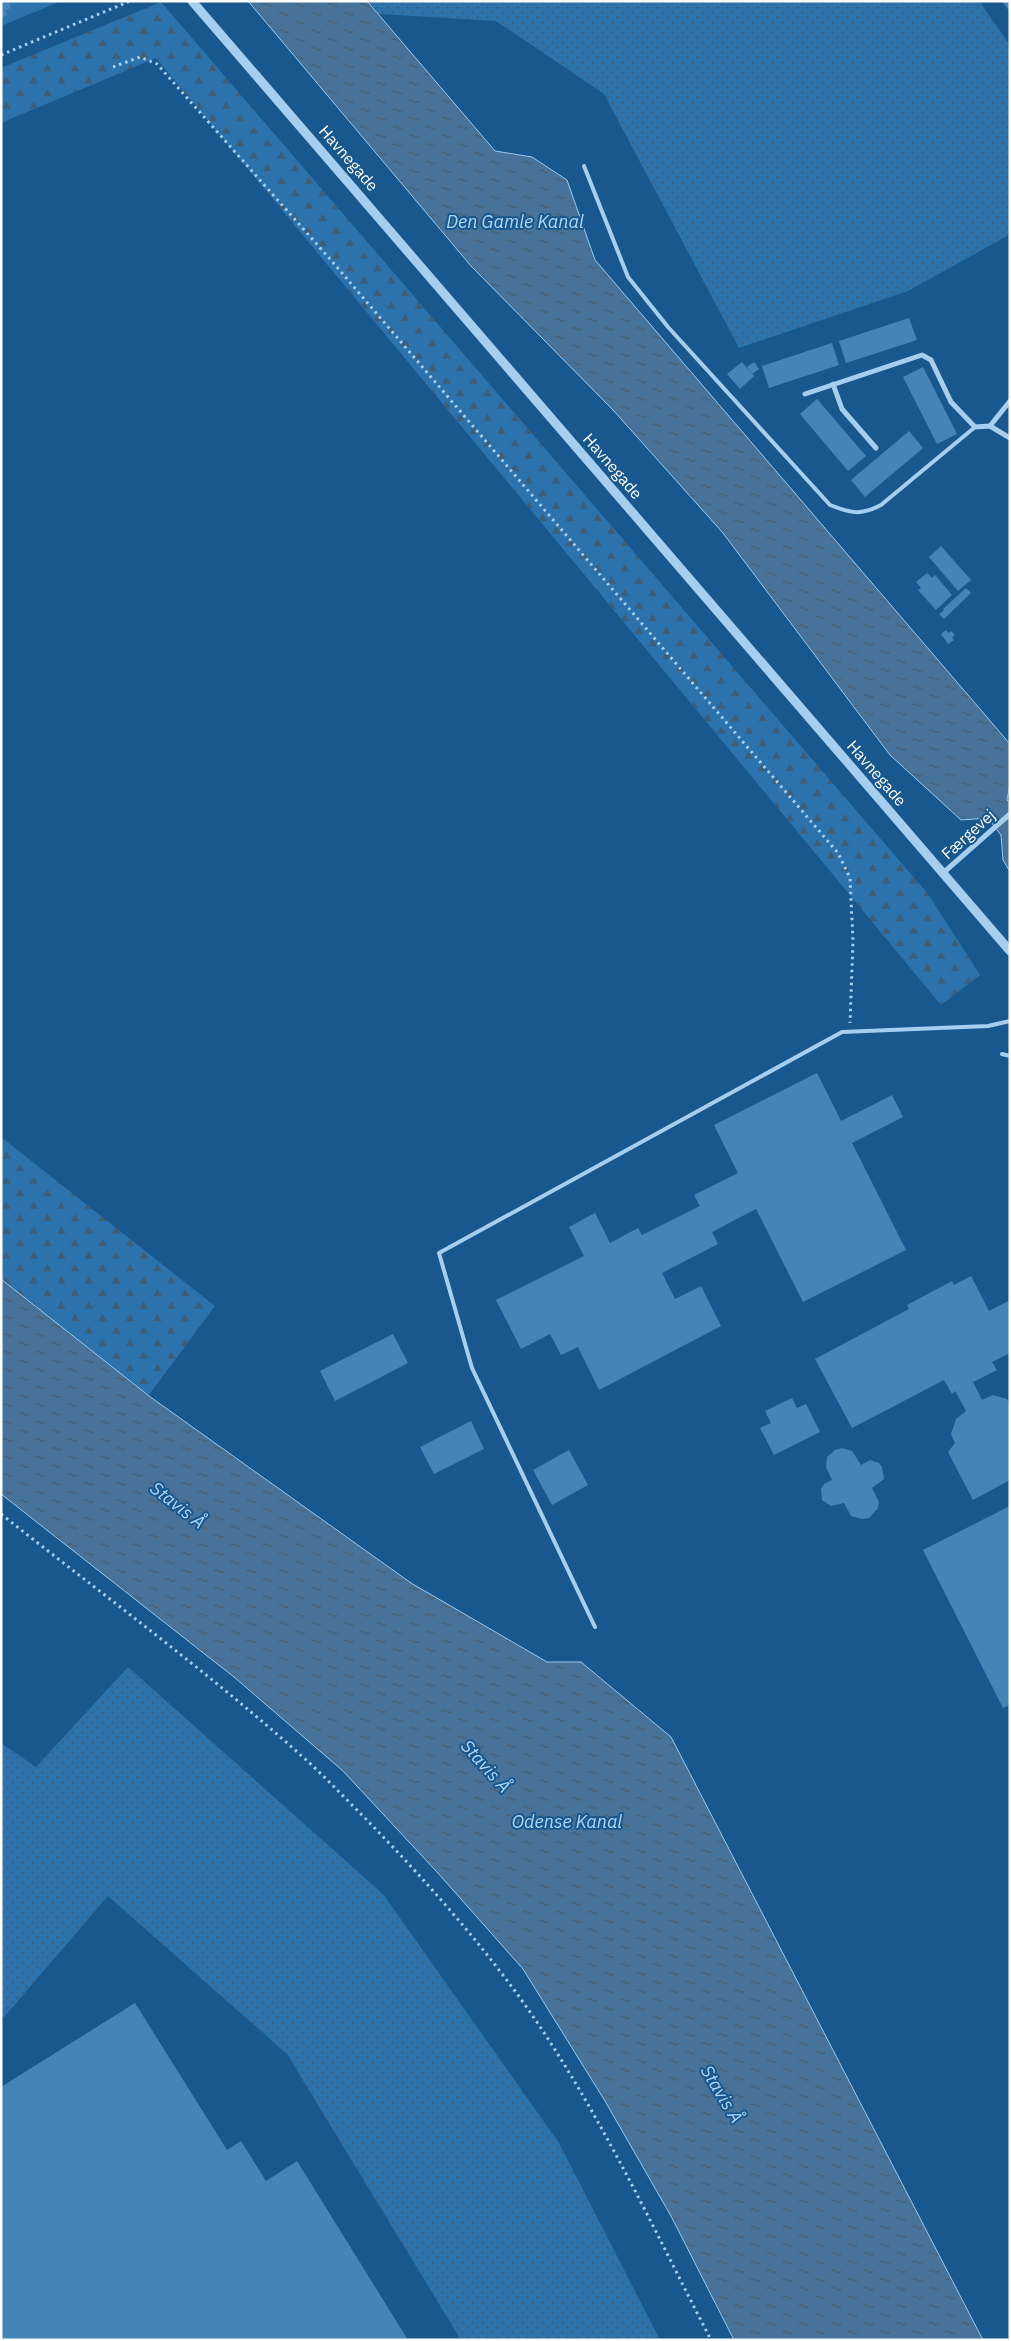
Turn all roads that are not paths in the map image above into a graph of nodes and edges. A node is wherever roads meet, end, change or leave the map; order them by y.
1 (192, 1) edge
2 (584, 166) dead end
3 (834, 384) junction
4 (804, 394) dead end
5 (1010, 402) edge
6 (990, 426) junction
7 (974, 427) junction
8 (1010, 438) edge
9 (876, 448) dead end
10 (1010, 814) edge
11 (943, 873) junction
12 (1010, 951) edge
13 (1010, 1021) edge
14 (1002, 1054) dead end
15 (1010, 1056) edge
16 (596, 1627) dead end

1 - 11 street, Havnegade
2 - 7 lane
3 - 4 street
3 - 7 street
3 - 9 street
5 - 6 street
6 - 7 street
6 - 8 street
10 - 11 street, Færgevej
11 - 12 street, Havnegade
13 - 16 lane
14 - 15 lane

